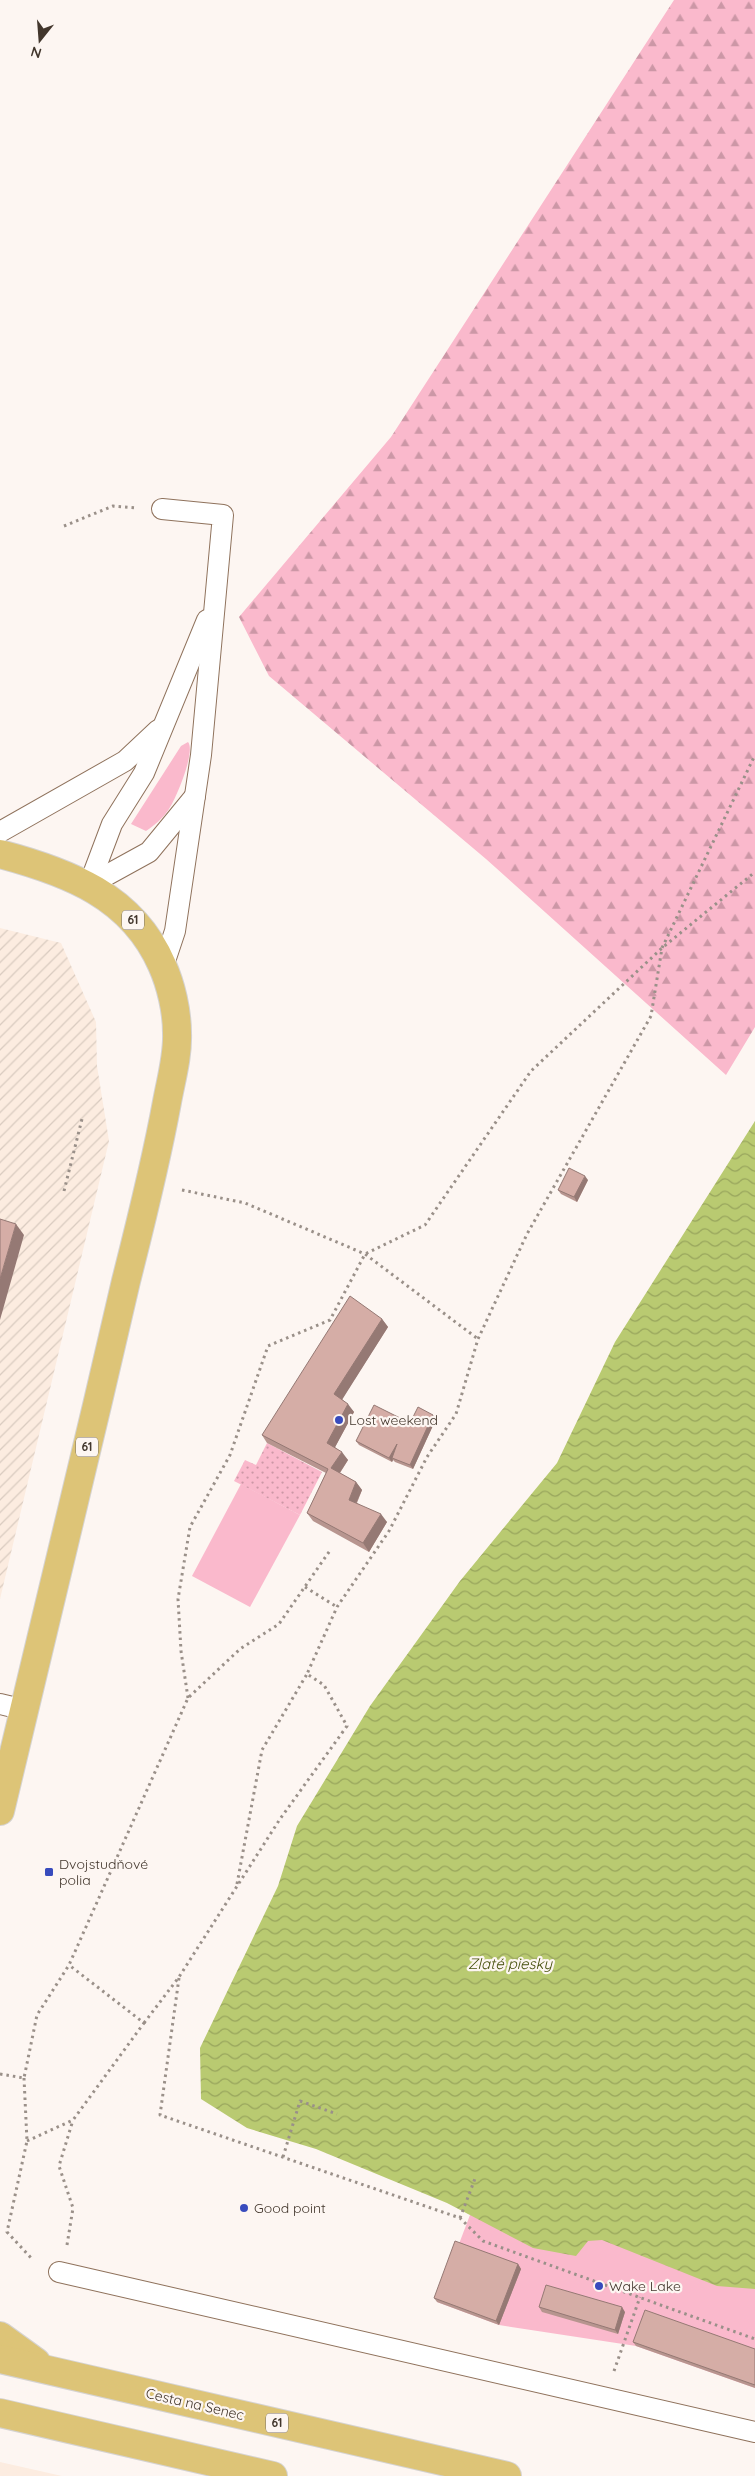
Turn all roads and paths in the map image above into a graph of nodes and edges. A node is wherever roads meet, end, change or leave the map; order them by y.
1 (162, 509) joint
2 (64, 526) dead end
3 (215, 602) junction
4 (163, 725) junction
5 (755, 755) edge
6 (196, 796) junction
7 (0, 832) edge
8 (0, 854) edge
9 (755, 872) edge
10 (89, 885) junction
11 (662, 948) junction
12 (163, 966) junction
13 (82, 1118) dead end
14 (150, 1183) junction
15 (64, 1191) dead end
16 (365, 1254) junction
17 (478, 1339) junction
18 (331, 1549) dead end
19 (305, 1587) junction
20 (337, 1607) junction
21 (307, 1674) junction
22 (188, 1698) junction
23 (12, 1707) edge
24 (0, 1811) edge
25 (236, 1886) junction
26 (69, 1966) junction
27 (179, 1977) junction
28 (144, 2023) junction
29 (0, 2074) edge
30 (24, 2078) junction
31 (337, 2114) dead end
32 (73, 2120) junction
33 (27, 2140) junction
34 (282, 2157) junction
35 (476, 2176) dead end
36 (460, 2218) junction
37 (59, 2272) junction
38 (640, 2297) junction
39 (0, 2336) edge
40 (755, 2339) edge
41 (0, 2359) edge
42 (47, 2370) junction
43 (605, 2398) junction
44 (0, 2413) edge
45 (755, 2432) edge
46 (273, 2476) edge
47 (507, 2476) edge

1 - 2 path
1 - 3 lane
3 - 4 lane
3 - 6 lane
4 - 7 lane
4 - 10 lane
5 - 11 path
6 - 10 lane
6 - 12 lane
8 - 10 main road, 61
9 - 11 path
10 - 12 main road, 61
11 - 16 path
11 - 17 path
12 - 14 main road, 61
13 - 15 path
14 - 16 path
14 - 23 main road, 61
16 - 17 path
16 - 22 path
17 - 20 path
18 - 19 path
19 - 20 path
19 - 22 path
20 - 21 path
21 - 25 path
21 - 25 path
22 - 26 path
23 - 24 main road, 61
25 - 27 path
26 - 28 path
26 - 30 path
27 - 28 path
27 - 34 path
28 - 32 path
29 - 30 path
30 - 33 path
31 - 34 path
32 - 33 path
32 - 37 path
33 - 37 path
34 - 36 path
35 - 36 path
36 - 38 path
37 - 43 lane
38 - 40 path
38 - 43 path
39 - 42 main road, 61
41 - 42 main road, Cesta na Senec / 61
42 - 47 main road, Cesta na Senec / 61
43 - 45 lane
44 - 46 main road

